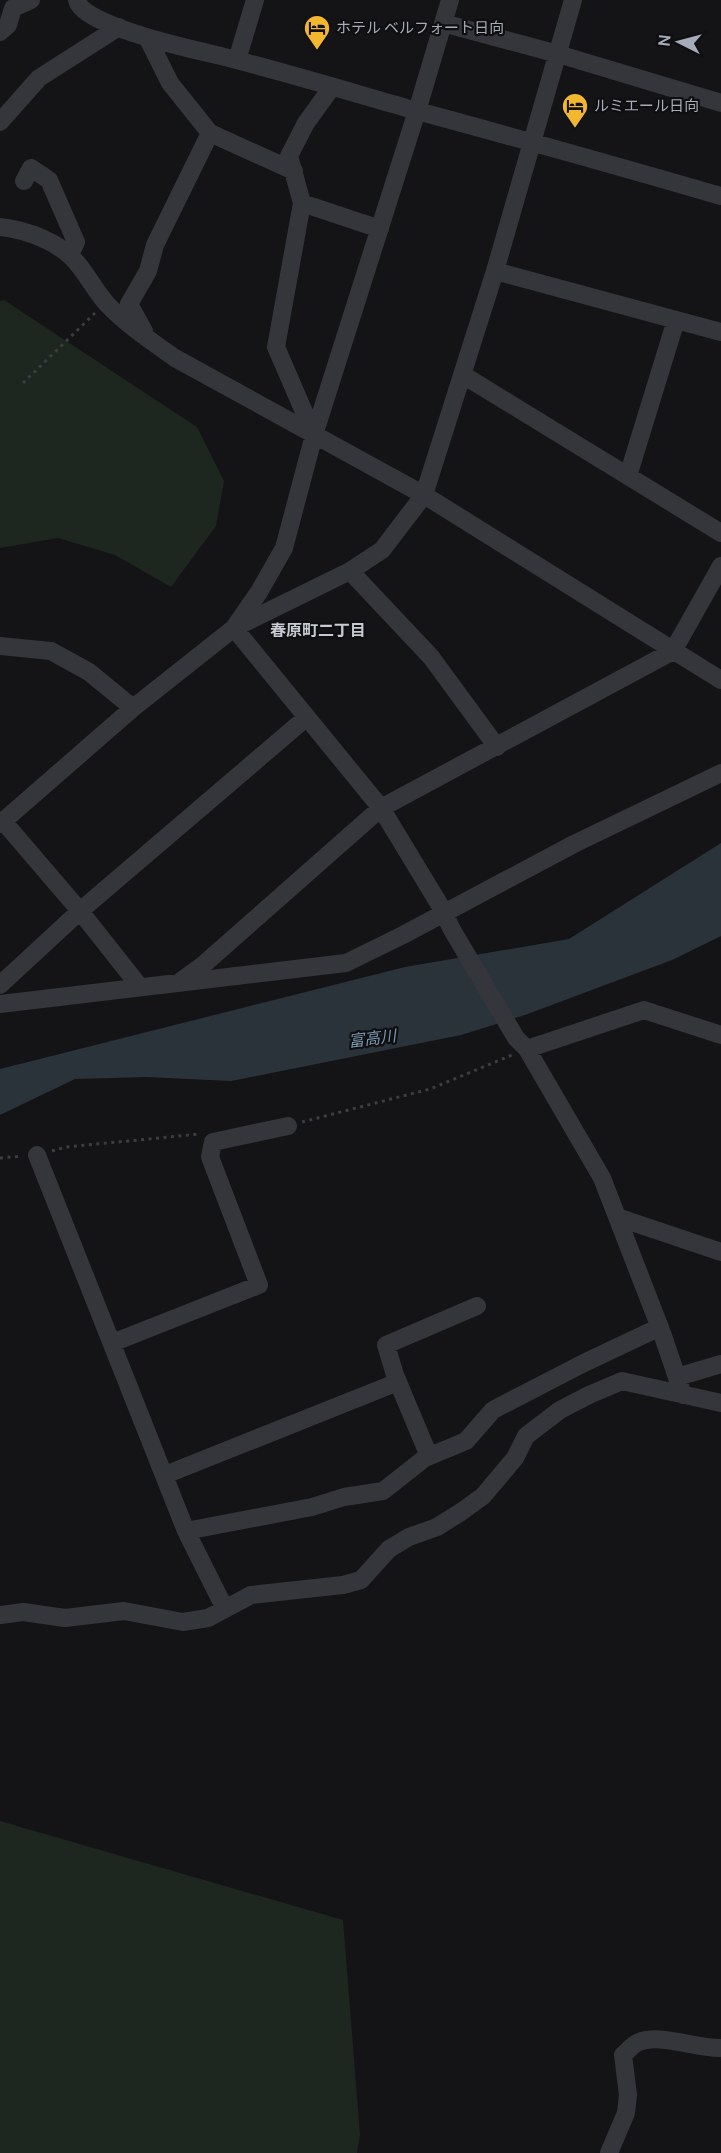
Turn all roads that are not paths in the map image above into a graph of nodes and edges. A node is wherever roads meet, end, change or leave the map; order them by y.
1 (31, 0) edge
2 (76, 0) edge
3 (255, 0) edge
4 (450, 0) edge
5 (573, 0) edge
6 (443, 23) junction
7 (119, 27) junction
8 (0, 32) edge
9 (148, 39) junction
10 (558, 54) junction
11 (237, 60) junction
12 (332, 87) junction
13 (721, 103) edge
14 (417, 111) junction
15 (0, 122) edge
16 (210, 133) junction
17 (533, 141) junction
18 (294, 171) junction
19 (24, 181) dead end
20 (721, 196) edge
21 (302, 203) junction
22 (0, 228) edge
23 (380, 229) junction
24 (70, 255) junction
25 (495, 271) junction
26 (676, 320) junction
27 (721, 332) edge
28 (149, 340) junction
29 (463, 375) junction
30 (314, 435) junction
31 (628, 476) junction
32 (424, 495) junction
33 (721, 533) edge
34 (721, 566) edge
35 (350, 571) junction
36 (234, 628) junction
37 (0, 646) edge
38 (673, 651) junction
39 (721, 680) edge
40 (133, 708) junction
41 (307, 717) junction
42 (497, 747) junction
43 (721, 773) edge
44 (381, 808) junction
45 (1, 822) edge
46 (80, 911) junction
47 (448, 920) junction
48 (179, 982) junction
49 (0, 986) edge
50 (140, 987) junction
51 (0, 1004) edge
52 (721, 1035) edge
53 (522, 1044) junction
54 (288, 1126) dead end
55 (37, 1155) dead end
56 (617, 1217) junction
57 (721, 1252) edge
58 (477, 1306) dead end
59 (660, 1327) junction
60 (112, 1343) junction
61 (721, 1364) edge
62 (677, 1377) junction
63 (398, 1382) junction
64 (683, 1395) junction
65 (721, 1402) edge
66 (429, 1456) junction
67 (165, 1475) junction
68 (186, 1531) junction
69 (225, 1609) junction
70 (0, 1615) edge
71 (721, 2048) edge
72 (609, 2153) edge

1 - 8 street
2 - 7 street
3 - 11 street
4 - 6 street
5 - 10 street
6 - 10 street
6 - 14 street
7 - 9 street
7 - 15 street
9 - 11 street
9 - 16 street
10 - 13 street
10 - 17 street
11 - 12 street
12 - 14 street
12 - 18 street
14 - 17 street
14 - 23 street
16 - 18 street
16 - 28 street
17 - 20 street
17 - 25 street
18 - 21 street
19 - 24 street
21 - 23 street
21 - 30 street
22 - 24 street
23 - 30 street
24 - 28 street
25 - 26 street
25 - 29 street
26 - 27 street
26 - 31 street
28 - 30 street
29 - 31 street
29 - 32 street
30 - 32 street
30 - 36 street
31 - 33 street
32 - 35 street
32 - 38 street
34 - 38 street
35 - 36 street
35 - 42 street
36 - 40 street
36 - 41 street
37 - 40 street
38 - 39 street
38 - 42 street
40 - 45 street
41 - 44 street
41 - 46 street
42 - 44 street
43 - 47 street
44 - 47 street
44 - 48 street
45 - 46 street
46 - 49 street
46 - 50 street
47 - 48 street
47 - 53 street
48 - 50 street
50 - 51 street
52 - 53 street
53 - 56 street
54 - 60 street
55 - 60 street
56 - 57 street
56 - 59 street
58 - 63 street
59 - 62 street
59 - 66 street
60 - 67 street
61 - 62 street
62 - 64 street
63 - 66 street
63 - 67 street
64 - 65 street
64 - 69 street
66 - 68 street
67 - 68 street
68 - 69 street
69 - 70 street
71 - 72 street

